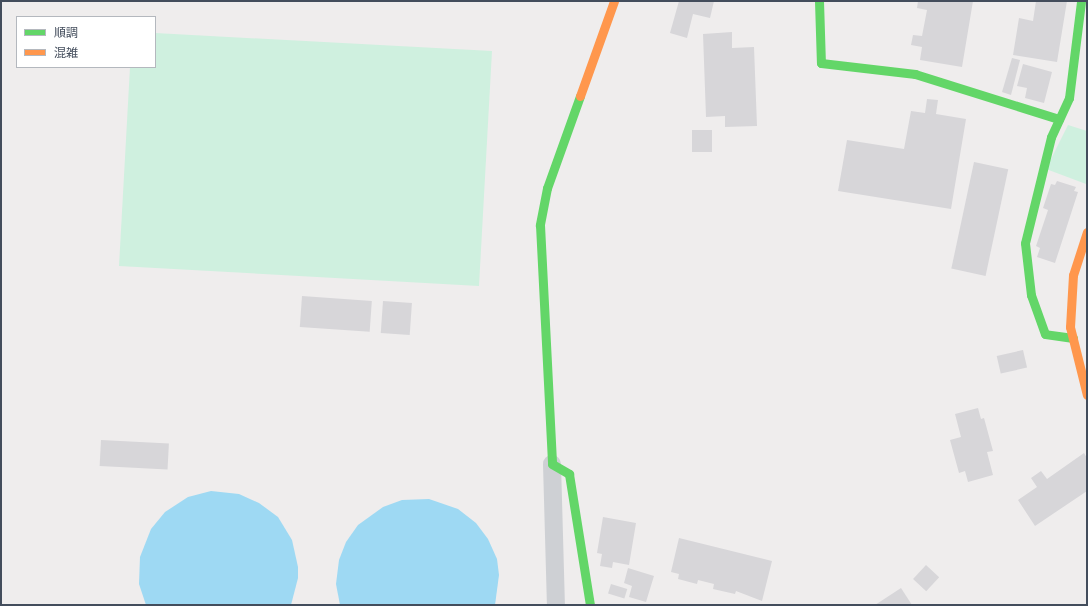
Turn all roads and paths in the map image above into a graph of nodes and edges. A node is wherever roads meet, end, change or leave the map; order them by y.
1 (614, 1) edge
2 (819, 1) edge
3 (1081, 1) edge
4 (1059, 119) junction
5 (1087, 232) edge
6 (1073, 338) junction
7 (1087, 395) edge
8 (552, 464) junction
9 (556, 605) edge
10 (590, 605) edge

1 - 8 street
2 - 4 street
3 - 4 street
4 - 6 street
5 - 6 street
6 - 7 street
8 - 9 street
8 - 10 street

